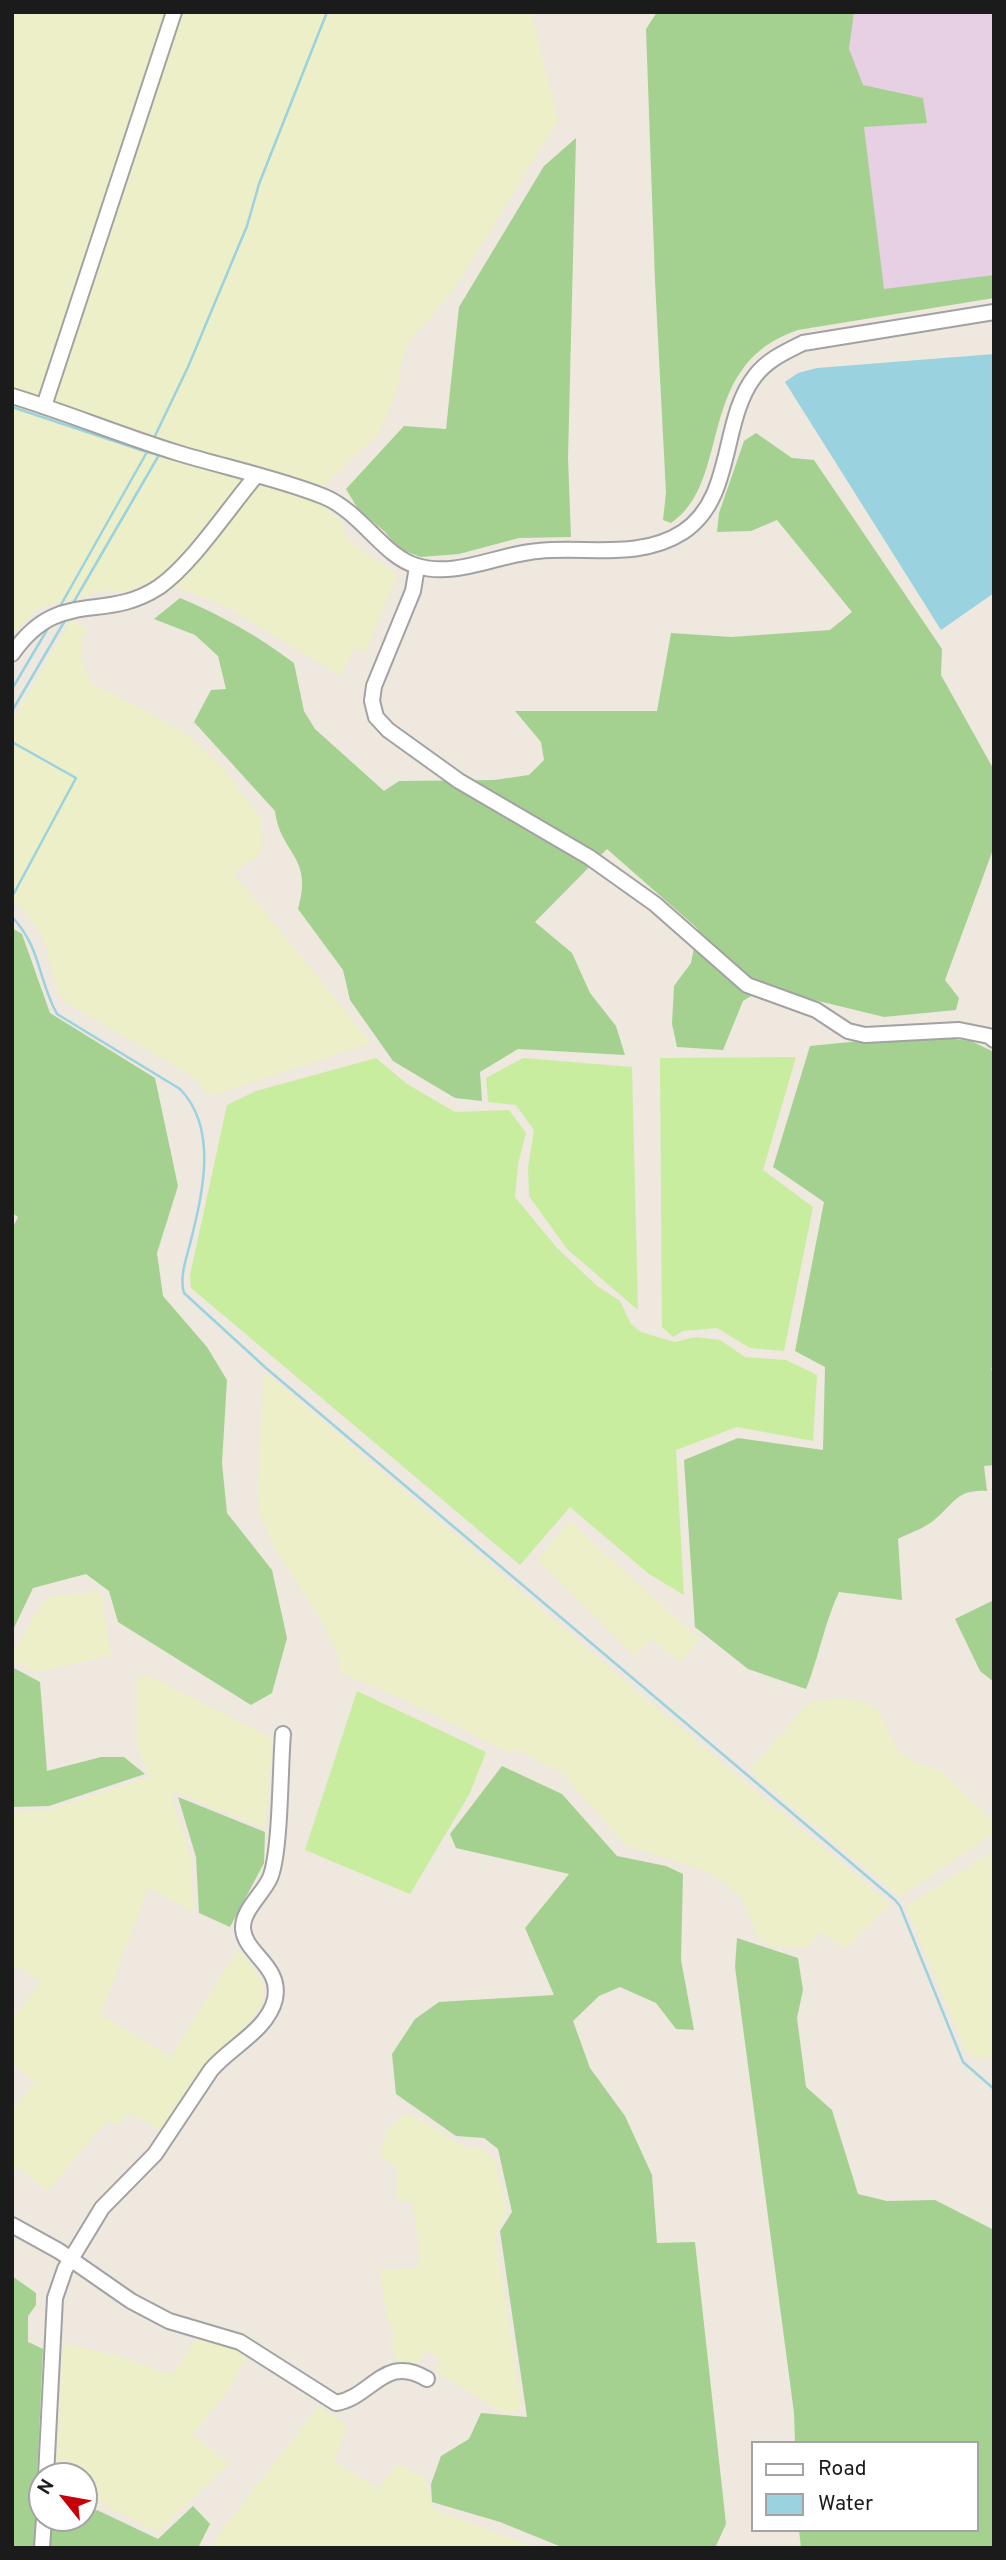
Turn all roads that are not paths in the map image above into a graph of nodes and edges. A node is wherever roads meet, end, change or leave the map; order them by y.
1 (174, 12) edge
2 (994, 312) edge
3 (12, 396) edge
4 (44, 406) junction
5 (255, 477) junction
6 (417, 566) junction
7 (12, 654) edge
8 (994, 1040) edge
9 (283, 1734) dead end
10 (12, 2225) edge
11 (69, 2260) junction
12 (427, 2379) dead end
13 (47, 2462) edge

1 - 4 street
2 - 6 street
3 - 4 street
4 - 5 street
5 - 6 street
5 - 7 street
6 - 8 street
9 - 11 street
10 - 11 street
11 - 12 street
11 - 13 street

